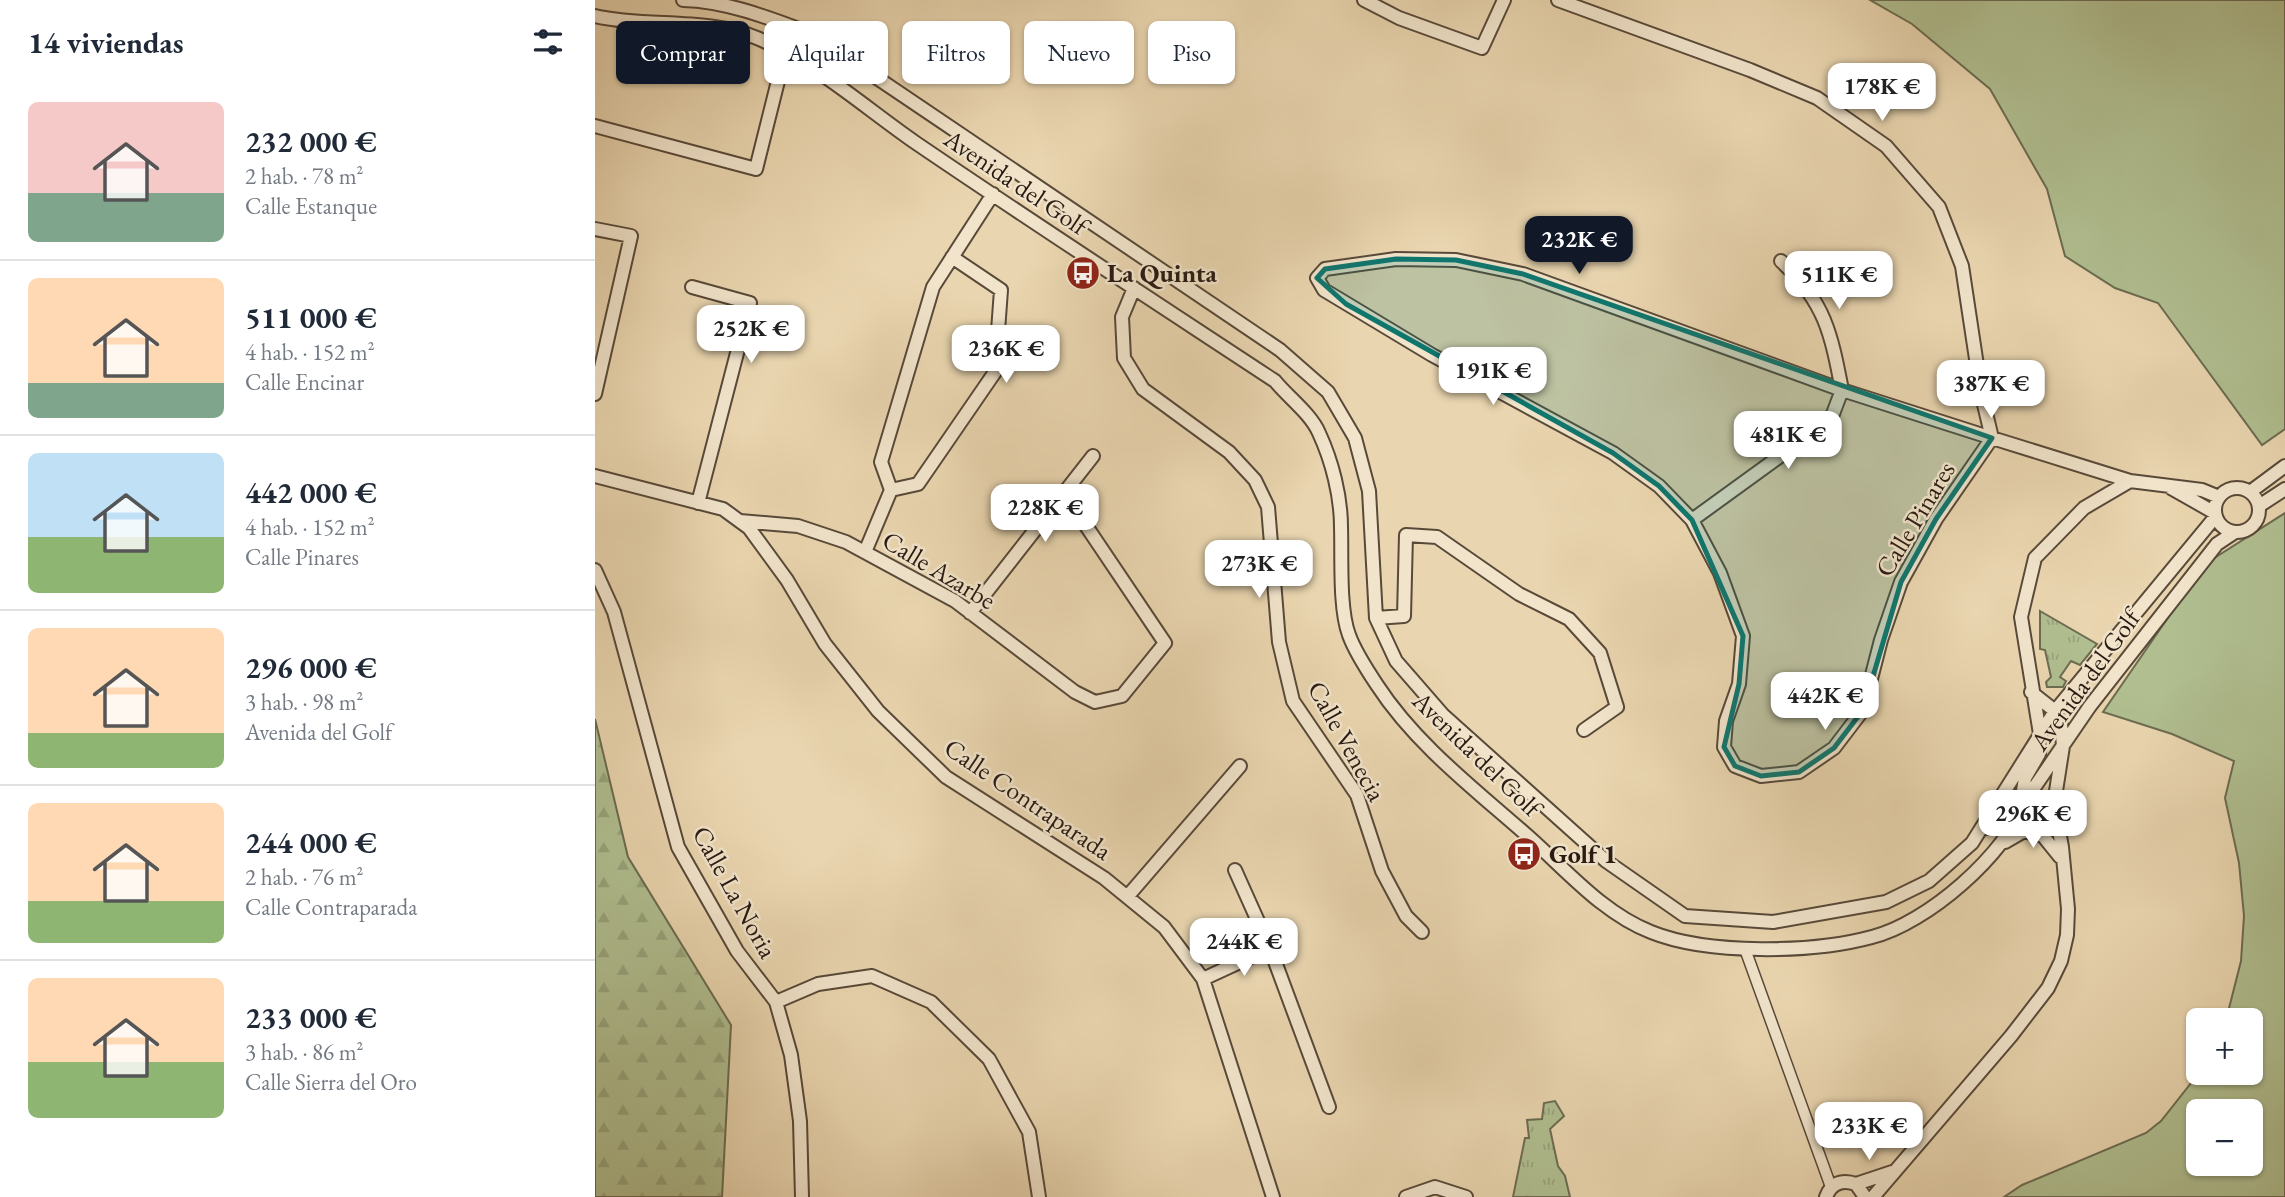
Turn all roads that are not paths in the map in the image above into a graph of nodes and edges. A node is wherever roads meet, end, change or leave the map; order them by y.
1 (683, 0) edge
2 (1364, 0) edge
3 (1504, 0) edge
4 (1558, 0) edge
5 (595, 16) edge
6 (764, 42) edge
7 (777, 84) edge
8 (836, 84) edge
9 (595, 126) edge
10 (993, 194) junction
11 (595, 229) edge
12 (952, 257) junction
13 (1781, 261) dead end
14 (692, 287) dead end
15 (1133, 288) junction
16 (1842, 390) junction
17 (595, 394) edge
18 (1992, 438) junction
19 (1093, 456) dead end
20 (2285, 466) edge
21 (595, 476) edge
22 (2130, 481) junction
23 (2168, 486) junction
24 (2285, 489) edge
25 (891, 490) junction
26 (2250, 492) junction
27 (1064, 493) junction
28 (2219, 497) junction
29 (698, 503) junction
30 (2259, 506) junction
31 (2216, 515) junction
32 (1692, 520) junction
33 (740, 521) junction
34 (2235, 532) junction
35 (865, 552) junction
36 (595, 570) edge
37 (970, 613) junction
38 (1376, 618) junction
39 (2031, 692) junction
40 (2055, 711) junction
41 (1584, 730) dead end
42 (2040, 734) junction
43 (2063, 746) junction
44 (1240, 766) dead end
45 (2025, 801) junction
46 (2058, 832) junction
47 (2043, 836) junction
48 (1972, 843) junction
49 (2000, 847) junction
50 (2063, 862) junction
51 (1235, 870) dead end
52 (1127, 897) junction
53 (1422, 932) dead end
54 (1270, 947) junction
55 (1745, 948) junction
56 (1203, 979) junction
57 (776, 1002) junction
58 (1329, 1107) dead end
59 (1893, 1172) junction
60 (1856, 1184) junction
61 (1827, 1193) edge
62 (801, 1197) edge
63 (1039, 1197) edge
64 (1273, 1197) edge
65 (1406, 1197) edge
66 (1466, 1197) edge
67 (1865, 1197) edge
68 (1873, 1197) edge

1 - 38 street, Avenida del Golf
2 - 3 street
4 - 18 street
5 - 6 street, Avenida del Golf
7 - 9 street
8 - 10 street, Avenida del Golf
10 - 12 street
10 - 15 street, Avenida del Golf
11 - 17 street
12 - 25 street
12 - 25 street
13 - 16 street
14 - 29 street
15 - 53 street, Calle Venecia
15 - 55 street, Avenida del Golf
16 - 18 street
16 - 32 street
16 - 32 street, Calle Pinares
18 - 22 street
18 - 32 street, Calle Pinares
19 - 27 street
20 - 26 street
21 - 29 street, Calle Contraparada
22 - 23 street
22 - 39 street
23 - 28 street
23 - 31 street
24 - 30 street
25 - 35 street
26 - 28 street
26 - 30 street
27 - 37 street
27 - 37 street, Calle Azarbe
28 - 31 street
29 - 33 street, Calle Contraparada
30 - 34 street
31 - 34 street
31 - 40 street, Avenida del Golf
33 - 35 street, Calle Azarbe
33 - 52 street, Calle Contraparada
34 - 43 street, Avenida del Golf
35 - 37 street, Calle Azarbe
36 - 57 street, Calle La Noria
38 - 41 street
38 - 48 street, Avenida del Golf
39 - 40 street
39 - 42 street
40 - 42 street, Avenida del Golf
40 - 43 street
42 - 45 street
42 - 48 street, Avenida del Golf
43 - 45 street, Avenida del Golf
43 - 46 street
44 - 52 street
45 - 46 street
45 - 47 street
45 - 48 street
45 - 49 street, Avenida del Golf
46 - 50 street
47 - 49 street
47 - 50 street
49 - 55 street, Avenida del Golf
50 - 59 street
51 - 54 street
52 - 56 street, Calle Contraparada
54 - 56 street
54 - 58 street
55 - 61 street
56 - 64 street, Calle Contraparada
57 - 62 street, Calle La Noria
57 - 63 street
59 - 60 street
59 - 68 street
60 - 61 street
60 - 67 street
65 - 66 street

